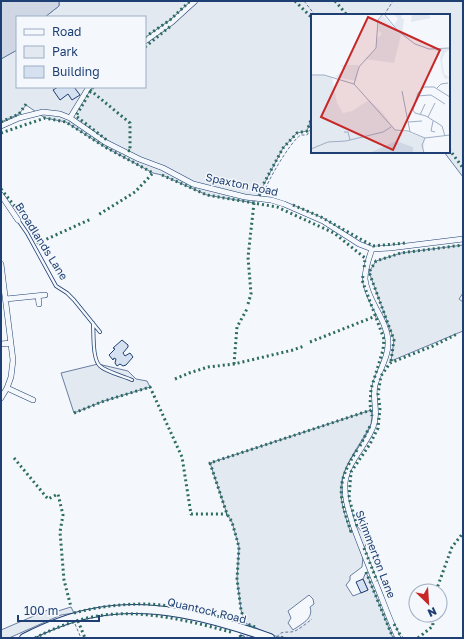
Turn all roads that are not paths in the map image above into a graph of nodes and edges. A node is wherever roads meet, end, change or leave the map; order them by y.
1 (195, 1) edge
2 (146, 41) edge
3 (88, 88) edge
4 (70, 118) junction
5 (1, 126) edge
6 (1, 195) edge
7 (18, 220) joint
8 (463, 239) edge
9 (372, 249) junction
10 (1, 264) edge
11 (46, 295) dead end
12 (38, 296) junction
13 (6, 299) junction
14 (39, 304) dead end
15 (93, 323) junction
16 (100, 332) dead end
17 (11, 343) junction
18 (1, 344) edge
19 (132, 380) dead end
20 (7, 388) junction
21 (1, 398) edge
22 (33, 400) dead end
23 (24, 638) edge
24 (270, 638) edge
25 (398, 638) edge

1 - 2 street
3 - 4 street
4 - 5 street, Spaxton Road
4 - 9 street, Spaxton Road
6 - 7 street, Broadlands Lane
7 - 15 lane, Broadlands Lane
8 - 9 street, Spaxton Road
9 - 25 street, Skimmerton Lane
10 - 13 street
11 - 12 street
12 - 13 street
12 - 14 street
13 - 17 street
15 - 16 lane, Broadlands Lane
15 - 19 lane
17 - 18 street
17 - 20 street
20 - 21 street
20 - 22 street
23 - 24 main road, Quantock Road

